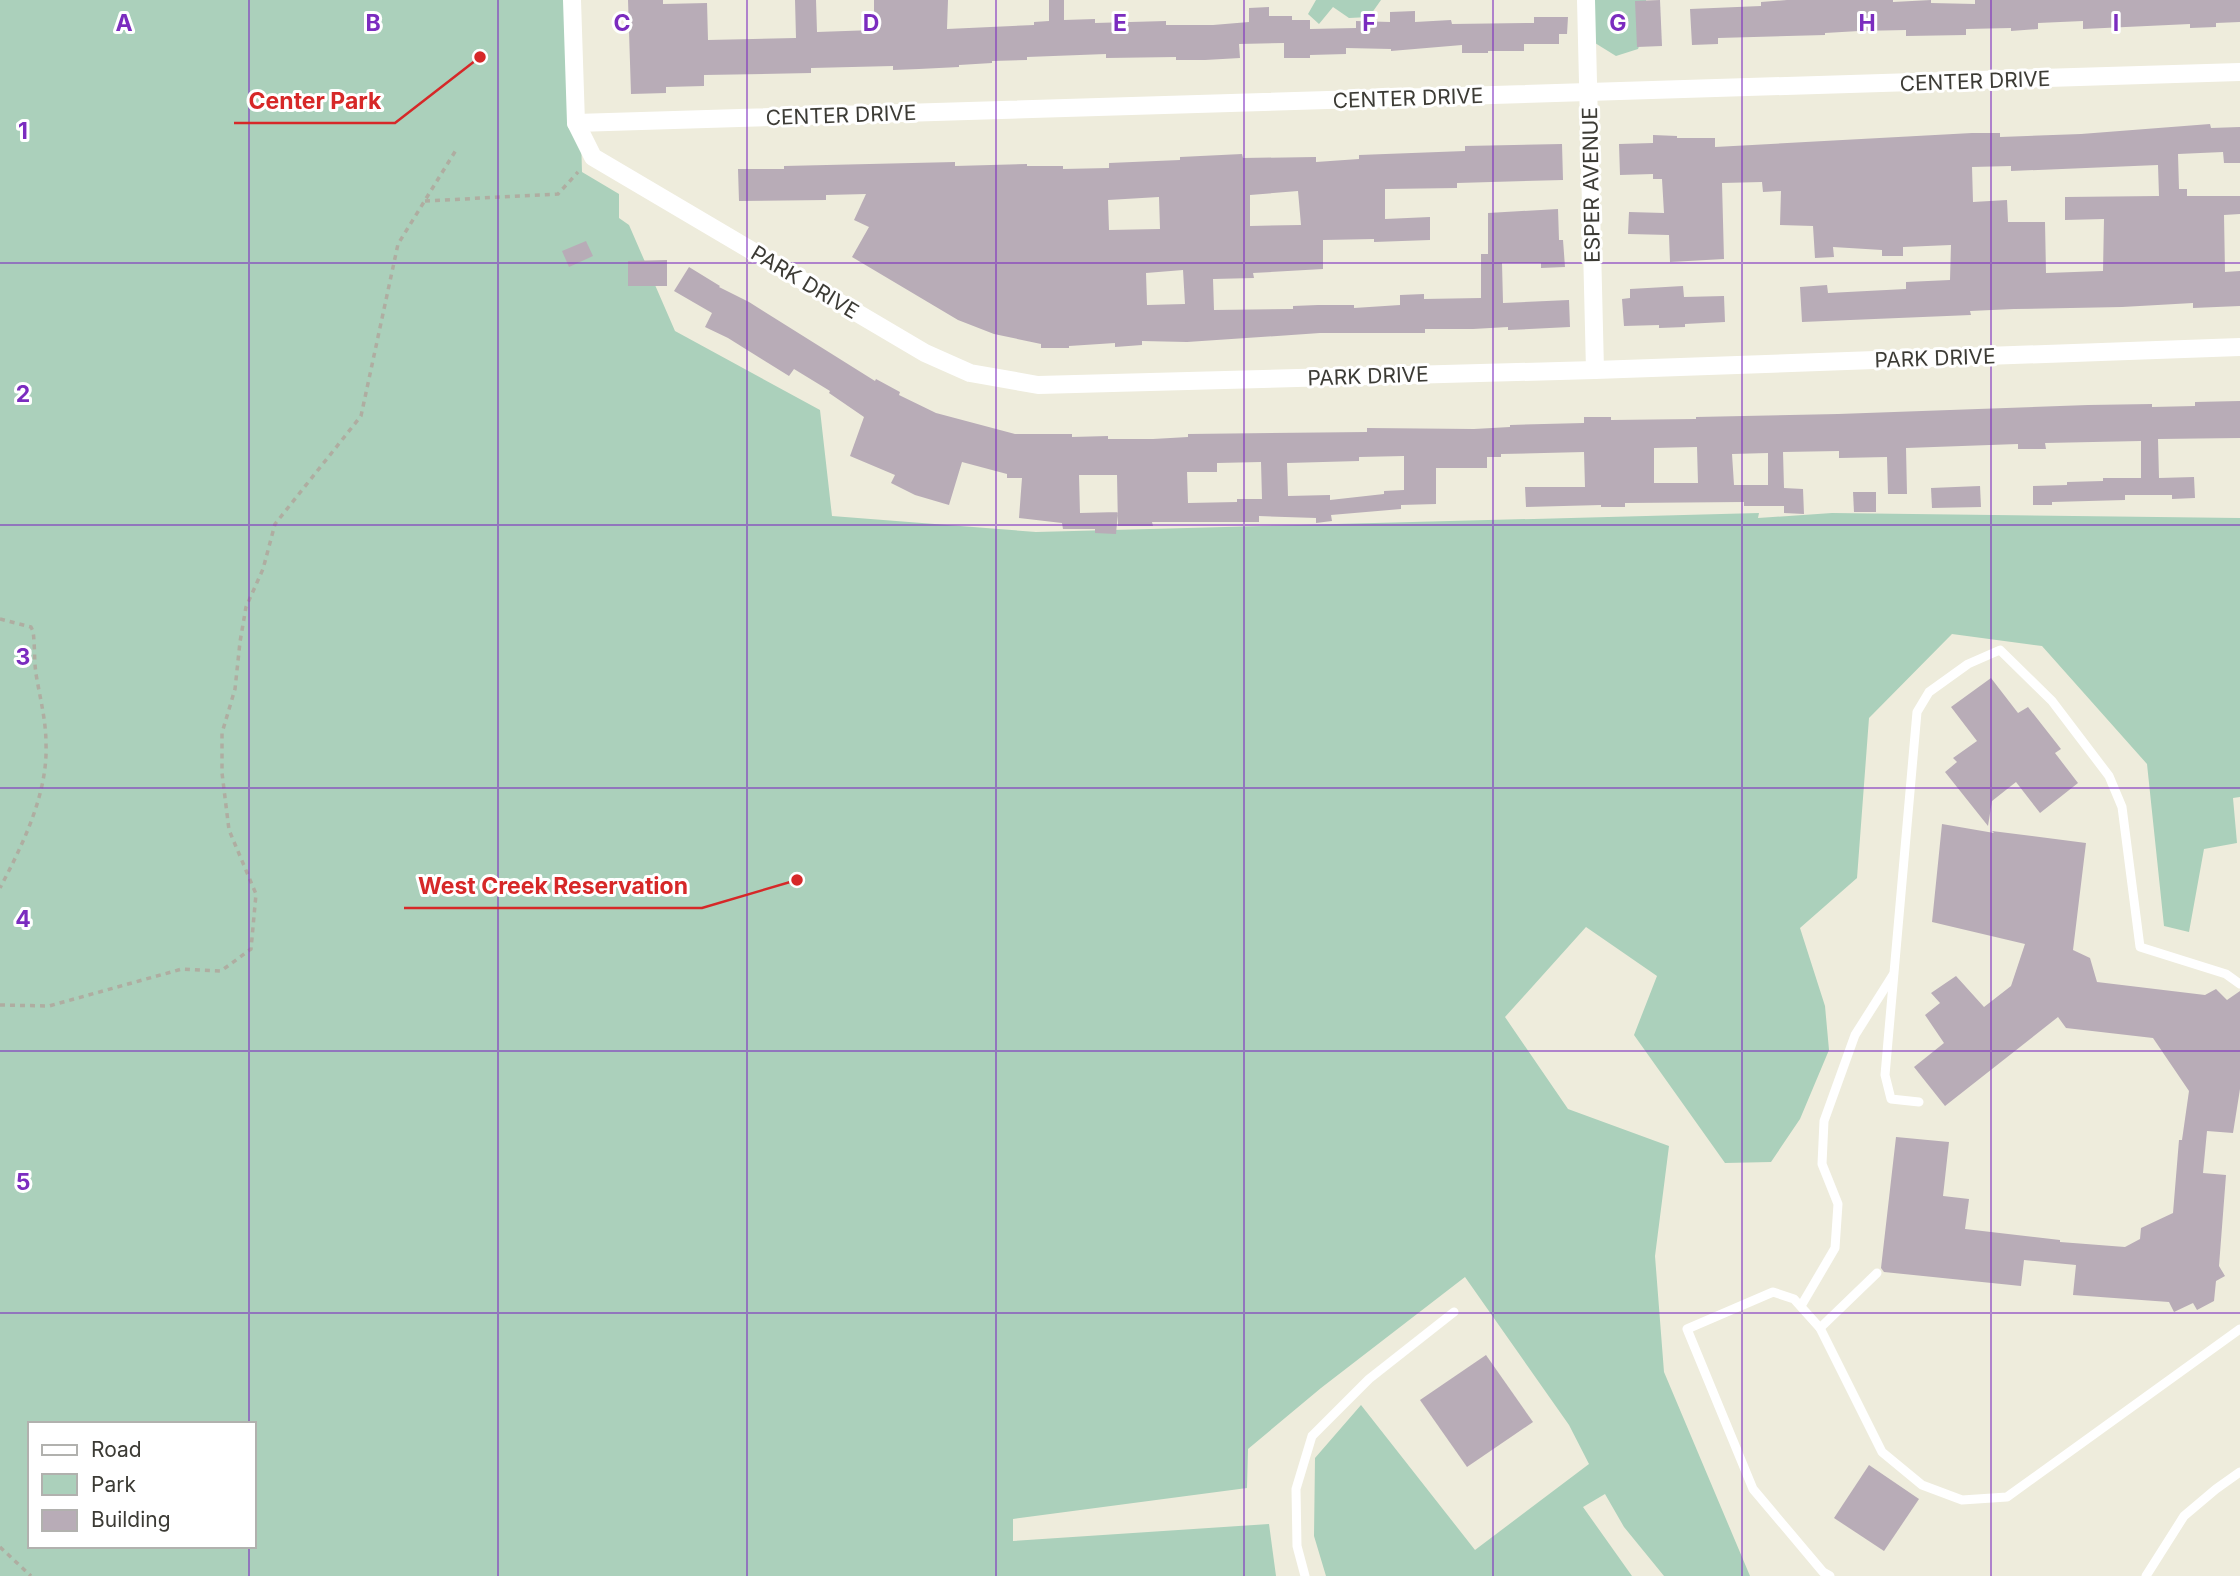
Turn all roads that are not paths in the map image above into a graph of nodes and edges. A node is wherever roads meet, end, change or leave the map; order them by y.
1 (572, 0) edge
2 (1586, 0) edge
3 (2240, 72) edge
4 (1590, 93) junction
5 (576, 123) junction
6 (2240, 347) edge
7 (1595, 370) junction
8 (1894, 974) junction
9 (2240, 984) edge
10 (1919, 1102) dead end
11 (1877, 1273) dead end
12 (1801, 1306) junction
13 (1454, 1312) dead end
14 (1820, 1328) junction
15 (2240, 1329) edge
16 (2240, 1472) edge
17 (1305, 1576) edge
18 (1829, 1576) edge
19 (2146, 1576) edge

1 - 5 street
2 - 4 street, ESPER AVENUE
3 - 4 street, CENTER DRIVE
4 - 5 street, CENTER DRIVE
4 - 7 street, ESPER AVENUE
5 - 7 street, PARK DRIVE
6 - 7 street, PARK DRIVE
8 - 9 lane
8 - 10 lane
8 - 12 lane
11 - 14 lane
12 - 14 lane
12 - 18 lane
13 - 17 lane
14 - 15 lane
16 - 19 lane

